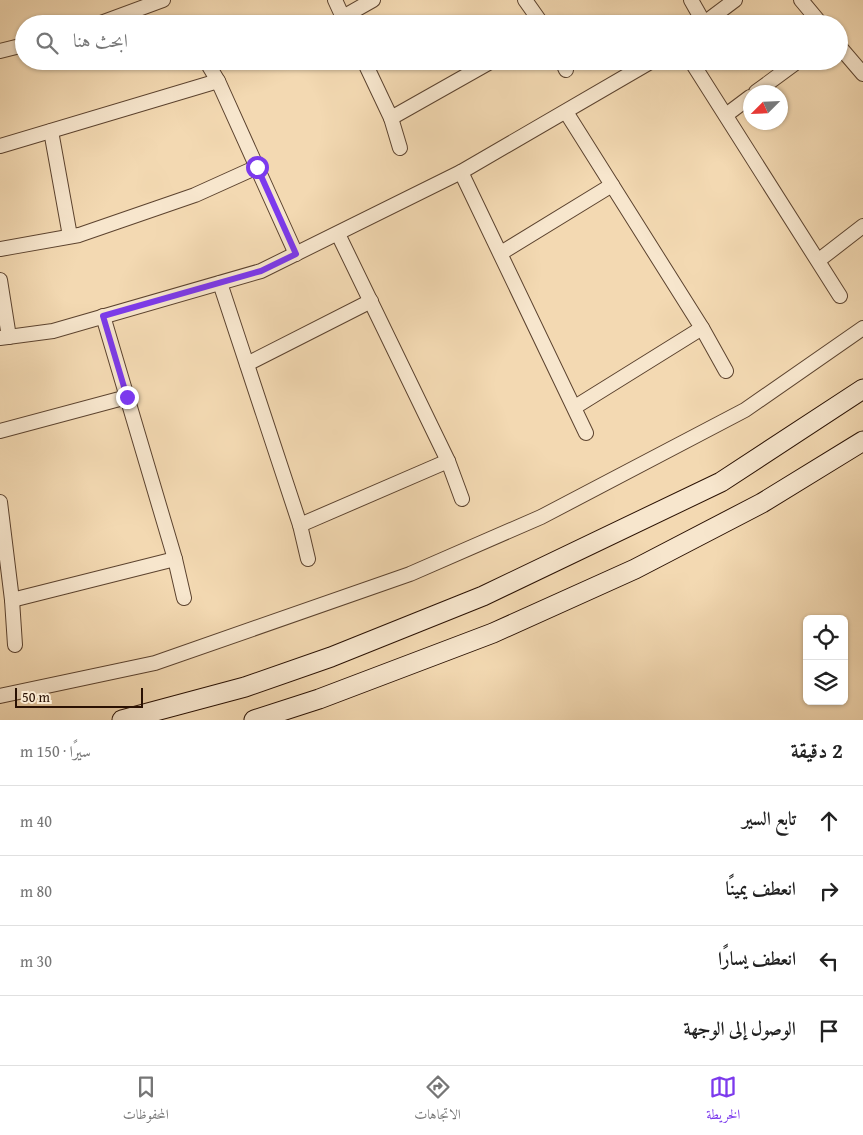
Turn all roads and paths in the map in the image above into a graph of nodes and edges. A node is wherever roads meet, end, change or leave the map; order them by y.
1 (162, 0) edge
2 (335, 0) edge
3 (373, 0) edge
4 (526, 0) edge
5 (691, 0) edge
6 (735, 0) edge
7 (801, 0) edge
8 (122, 15) edge
9 (342, 15) edge
10 (352, 15) edge
11 (536, 15) edge
12 (699, 15) edge
13 (714, 15) edge
14 (814, 15) edge
15 (15, 48) edge
16 (0, 51) edge
17 (848, 56) edge
18 (211, 70) edge
19 (368, 70) edge
20 (476, 70) edge
21 (637, 70) edge
22 (697, 70) edge
23 (786, 70) edge
24 (863, 74) edge
25 (218, 81) junction
26 (765, 85) edge
27 (743, 102) edge
28 (566, 112) junction
29 (726, 115) junction
30 (391, 118) junction
31 (50, 131) junction
32 (0, 146) edge
33 (400, 148) dead end
34 (257, 167) junction
35 (461, 172) junction
36 (612, 185) junction
37 (863, 226) edge
38 (338, 234) junction
39 (70, 236) junction
40 (0, 249) edge
41 (500, 253) junction
42 (296, 254) junction
43 (819, 260) junction
44 (0, 280) edge
45 (220, 283) junction
46 (840, 296) dead end
47 (371, 301) junction
48 (103, 316) junction
49 (702, 328) junction
50 (863, 328) edge
51 (4, 337) edge
52 (247, 364) junction
53 (726, 371) dead end
54 (863, 389) edge
55 (127, 397) junction
56 (575, 407) junction
57 (0, 431) edge
58 (586, 433) dead end
59 (863, 441) edge
60 (448, 461) junction
61 (462, 500) dead end
62 (0, 502) edge
63 (300, 525) junction
64 (174, 559) junction
65 (308, 559) dead end
66 (184, 598) dead end
67 (12, 600) junction
68 (15, 645) dead end
69 (0, 696) edge
70 (261, 719) edge
71 (122, 720) edge

1 - 8 street
2 - 9 street
3 - 10 street
4 - 11 street
5 - 12 street
6 - 13 street
7 - 14 street
15 - 16 street
17 - 24 street
18 - 25 street
19 - 30 street
20 - 30 street
21 - 28 street
22 - 29 street
23 - 26 street
25 - 31 street
25 - 34 street
27 - 29 street
28 - 35 street
28 - 36 street
29 - 43 street
30 - 33 street
31 - 32 street
31 - 39 street
34 - 39 street
34 - 42 street
35 - 38 street
35 - 41 street
36 - 41 street
36 - 49 street
37 - 43 street
38 - 42 street
38 - 47 street
39 - 40 street
41 - 56 street
42 - 45 street
43 - 46 street
44 - 51 street
45 - 48 street
45 - 52 street
47 - 52 street
47 - 60 street
48 - 51 street
48 - 55 street
49 - 53 street
49 - 56 street
50 - 69 street
52 - 63 street
54 - 71 street
55 - 57 street
55 - 64 street
56 - 58 street
59 - 70 street
60 - 61 street
60 - 63 street
62 - 67 street
63 - 65 street
64 - 66 street
64 - 67 street
67 - 68 street

